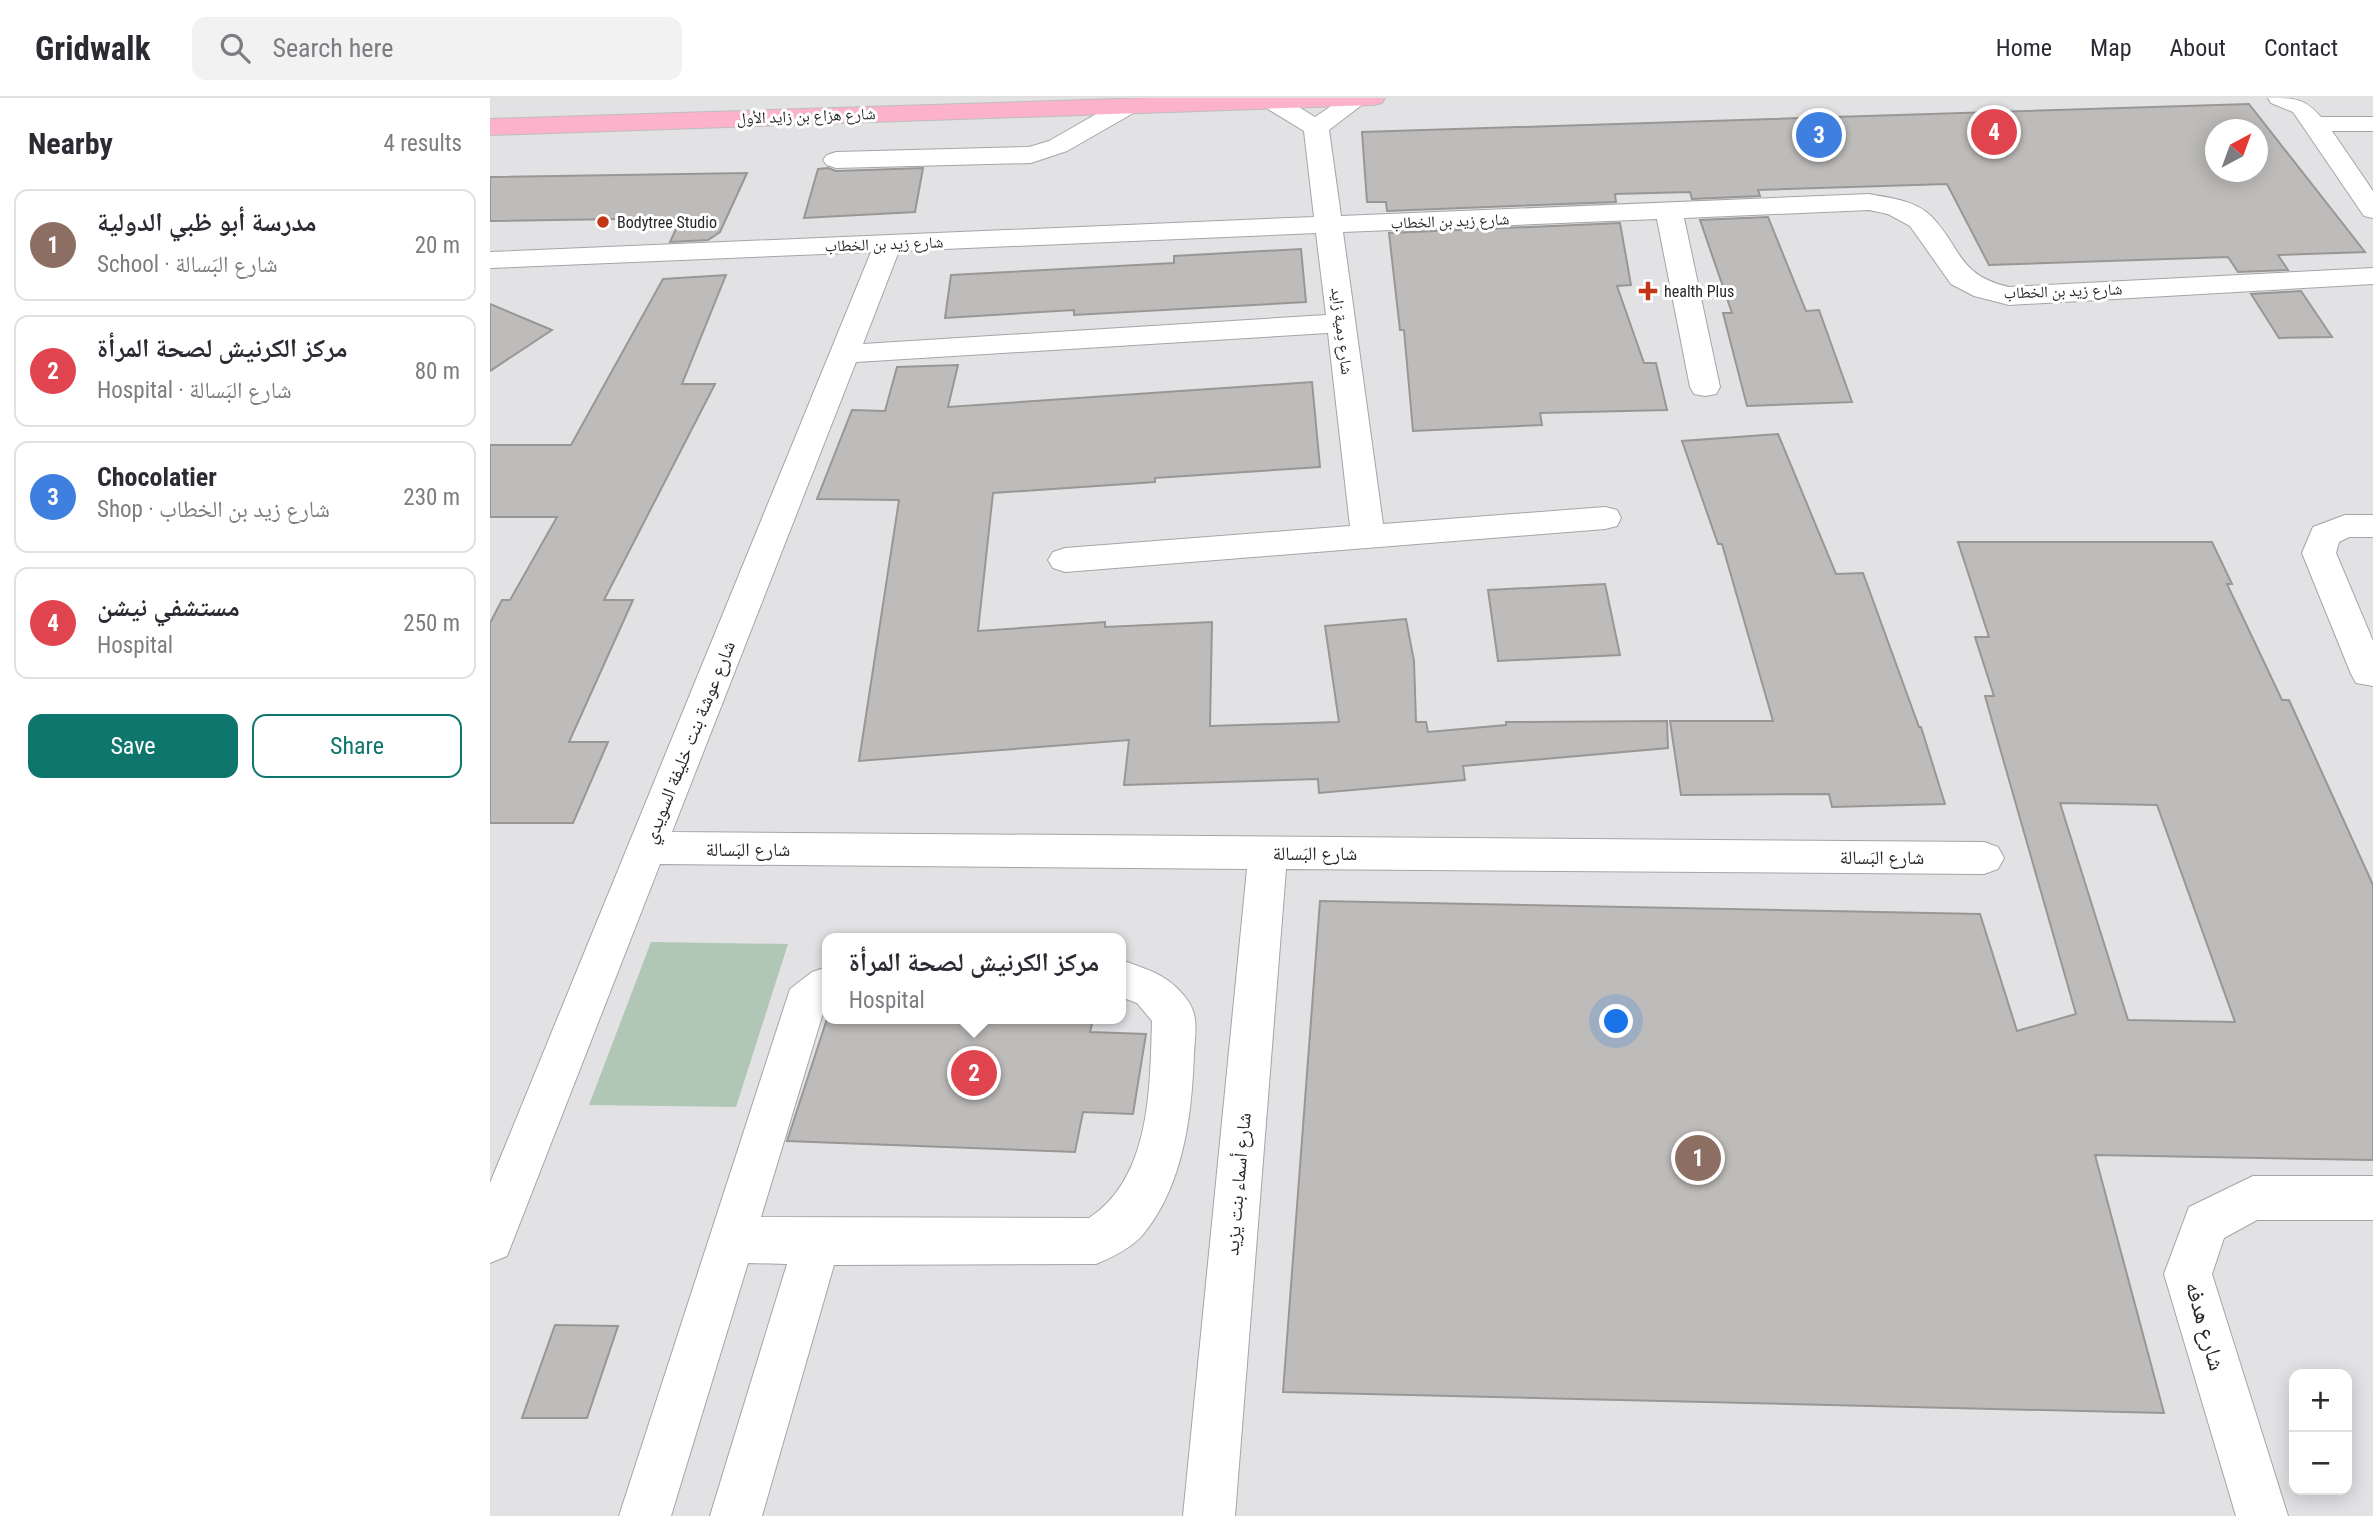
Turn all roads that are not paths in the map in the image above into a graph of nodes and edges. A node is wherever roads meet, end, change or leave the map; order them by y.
1 (1373, 98) edge
2 (1359, 99) edge
3 (1272, 101) junction
4 (1128, 106) junction
5 (2301, 107) edge
6 (1054, 108) junction
7 (2373, 124) edge
8 (490, 127) edge
9 (1316, 128) junction
10 (1077, 136) junction
11 (836, 160) dead end
12 (2339, 161) junction
13 (2373, 171) edge
14 (2373, 210) edge
15 (1669, 212) junction
16 (1328, 226) junction
17 (887, 244) junction
18 (490, 260) edge
19 (2373, 276) edge
20 (1341, 323) junction
21 (844, 354) junction
22 (1704, 387) dead end
23 (1605, 518) dead end
24 (2373, 526) edge
25 (1368, 535) junction
26 (1065, 560) dead end
27 (2369, 674) dead end
28 (646, 848) junction
29 (1268, 852) junction
30 (1984, 858) dead end
31 (1126, 980) edge
32 (822, 989) edge
33 (2373, 1198) edge
34 (731, 1238) junction
35 (490, 1240) edge
36 (817, 1242) junction
37 (645, 1516) edge
38 (737, 1516) edge
39 (1209, 1516) edge
40 (2262, 1516) edge

1 - 2 main road, شارع هزاع بن زايد الأول
2 - 3 main road, شارع هزاع بن زايد الأول
2 - 9 street
3 - 4 main road, شارع هزاع بن زايد الأول
3 - 9 street
4 - 6 main road, شارع هزاع بن زايد الأول
4 - 10 street
5 - 7 street
5 - 12 street
6 - 8 main road, شارع هزاع بن زايد الأول
6 - 10 street
9 - 16 street, شارع دِمية زايد
10 - 11 street
12 - 13 street
12 - 14 street
15 - 16 street, شارع زيد بن الخطاب
15 - 19 street, شارع زيد بن الخطاب
15 - 22 street
16 - 17 street, شارع زيد بن الخطاب
16 - 20 street, شارع دِمية زايد
17 - 18 street, شارع زيد بن الخطاب
17 - 21 street, شارع عوشة بنت خليفة السويدي
20 - 21 street
20 - 25 street, شارع دِمية زايد
21 - 28 street, شارع عوشة بنت خليفة السويدي
23 - 25 street
24 - 27 street
25 - 26 street
28 - 29 street, شارع البَسالة
28 - 35 street, شارع عوشة بنت خليفة السويدي
29 - 30 street, شارع البَسالة
29 - 39 street, شارع أسماء بنت يزيد
31 - 36 street
32 - 34 street
33 - 40 street, شارع هدفه
34 - 36 street
34 - 37 street
36 - 38 street

